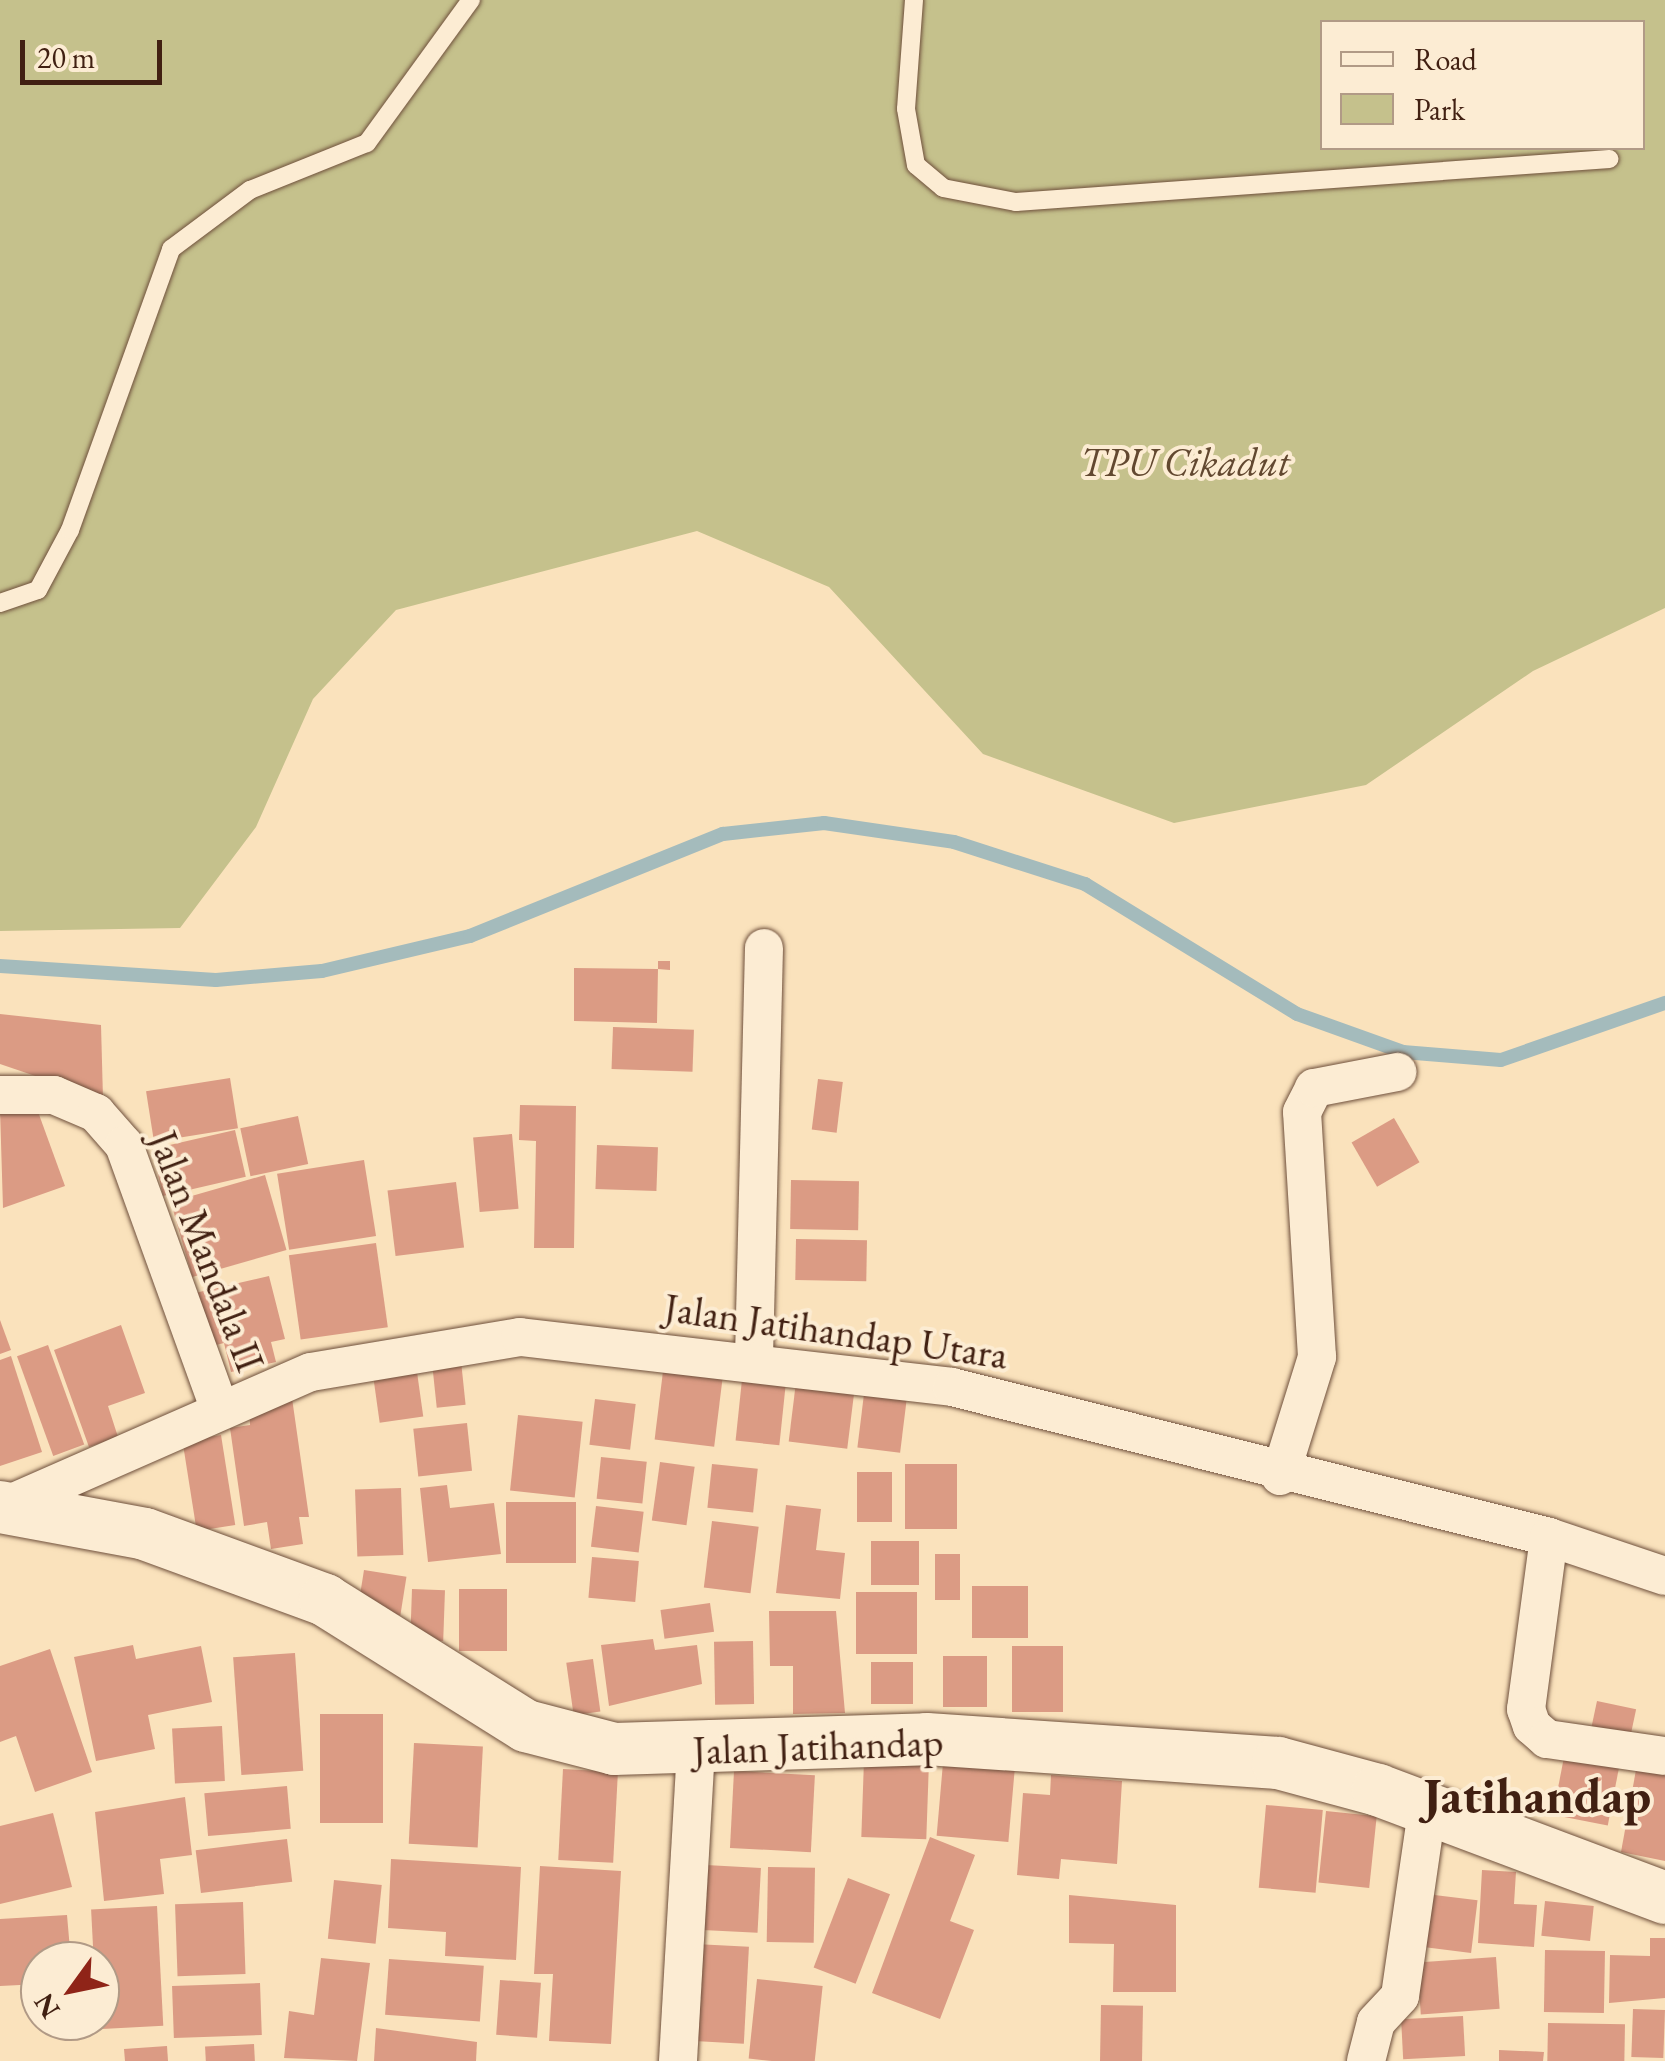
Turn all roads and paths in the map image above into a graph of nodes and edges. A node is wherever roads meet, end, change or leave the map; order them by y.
1 (471, 0) edge
2 (914, 0) edge
3 (1609, 159) dead end
4 (0, 604) edge
5 (764, 948) dead end
6 (1397, 1072) dead end
7 (0, 1095) edge
8 (754, 1357) junction
9 (219, 1407) junction
10 (1280, 1476) junction
11 (1, 1507) edge
12 (1548, 1537) junction
13 (1665, 1576) edge
14 (696, 1752) junction
15 (1665, 1756) edge
16 (1427, 1810) junction
17 (1665, 1898) edge
18 (678, 2061) edge
19 (1366, 2061) edge

1 - 4 lane
2 - 3 lane
5 - 8 street
6 - 10 street
7 - 9 street, Jalan Mandala II
8 - 9 street, Jalan Jatihandap Utara
8 - 10 street, Jalan Jatihandap Utara
9 - 11 street, Jalan Jatihandap Utara
10 - 12 street, Jalan Jatihandap Utara
11 - 14 street, Jalan Jatihandap
12 - 13 street, Jalan Jatihandap Utara
12 - 15 street
14 - 16 street, Jalan Jatihandap
14 - 18 street
16 - 17 street, Jalan Jatihandap
16 - 19 street

